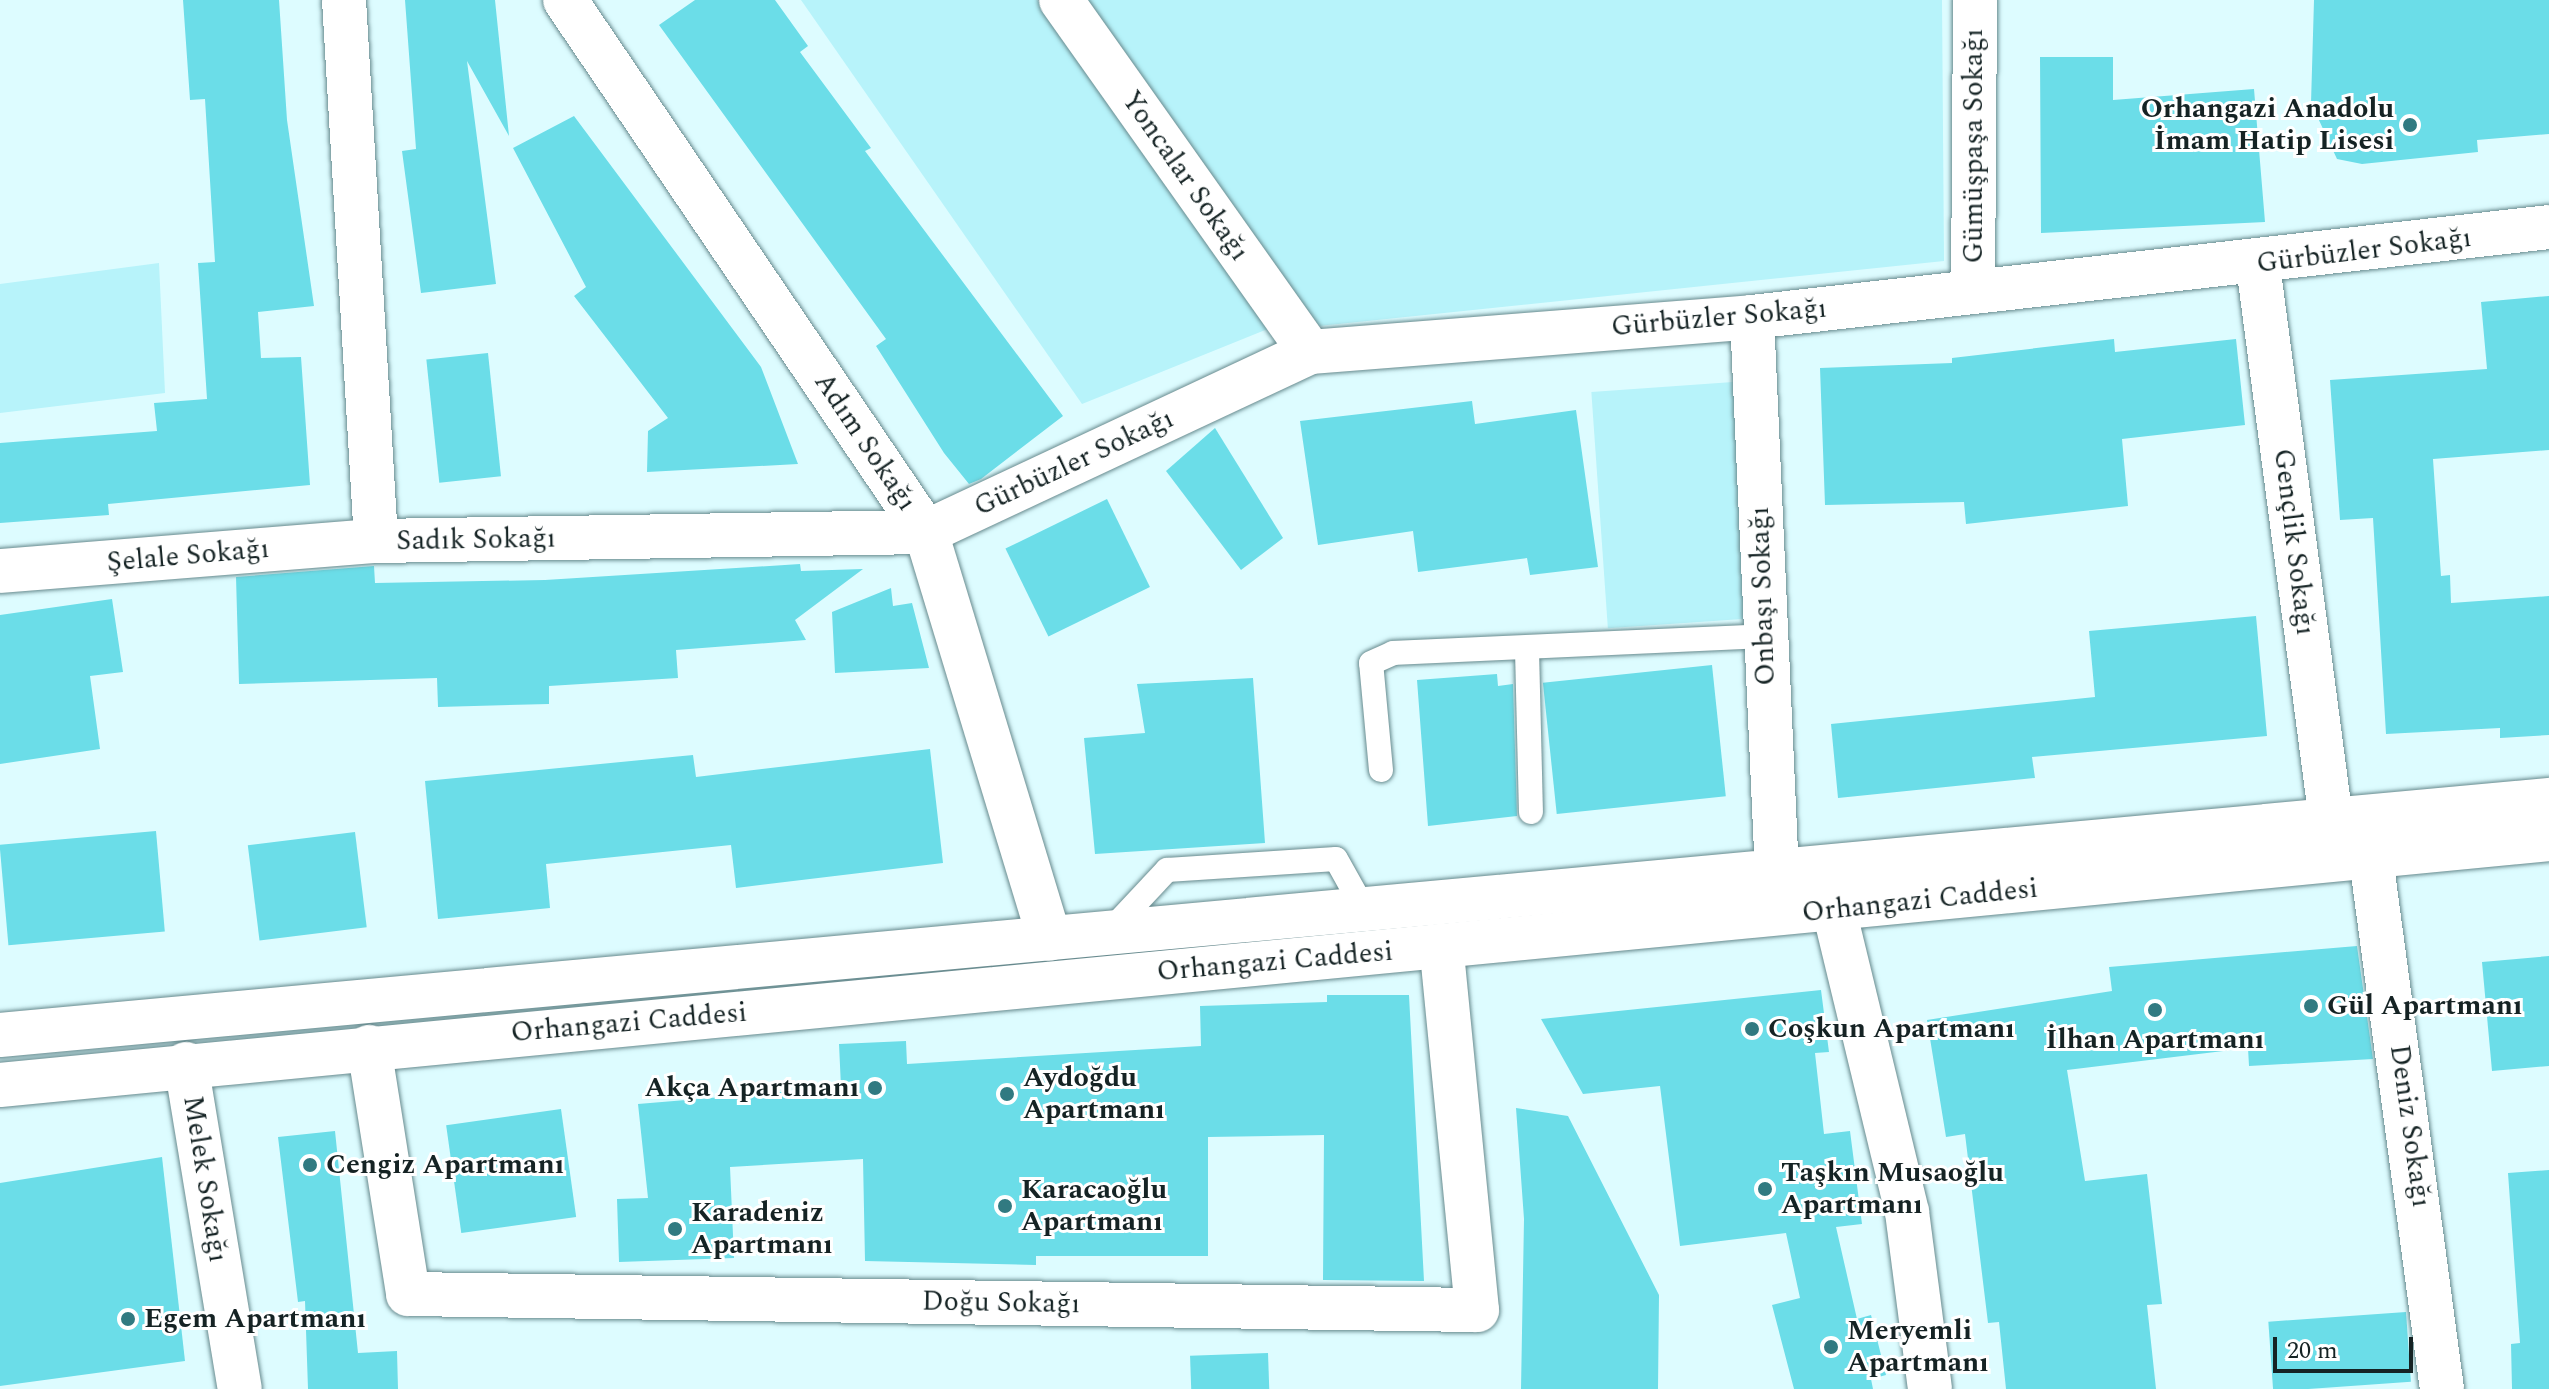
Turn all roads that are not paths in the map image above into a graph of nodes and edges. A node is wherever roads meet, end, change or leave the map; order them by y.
1 (344, 0) edge
2 (565, 0) edge
3 (1061, 0) edge
4 (1975, 0) edge
5 (2549, 227) edge
6 (2258, 265) junction
7 (1973, 292) junction
8 (1752, 317) junction
9 (1310, 352) junction
10 (926, 532) junction
11 (376, 541) junction
12 (0, 571) edge
13 (1764, 636) junction
14 (1527, 650) junction
15 (1381, 770) dead end
16 (2549, 800) edge
17 (1531, 812) dead end
18 (2356, 831) junction
19 (2549, 839) edge
20 (1777, 875) junction
21 (1831, 890) junction
22 (1365, 911) junction
23 (1108, 934) junction
24 (1050, 939) junction
25 (1441, 946) junction
26 (0, 1035) edge
27 (369, 1047) junction
28 (186, 1064) junction
29 (0, 1085) edge
30 (240, 1389) edge
31 (1930, 1389) edge
32 (2442, 1389) edge

1 - 11 street, Sadık Sokağı
2 - 10 street, Adım Sokağı
3 - 9 street, Yoncalar Sokağı
4 - 7 street, Gümüşpaşa Sokağı
5 - 6 street, Gürbüzler Sokağı
6 - 7 street, Gürbüzler Sokağı
6 - 18 street, Gençlik Sokağı
7 - 8 street, Gürbüzler Sokağı
8 - 9 street, Gürbüzler Sokağı
8 - 13 street, Onbaşı Sokağı
9 - 10 street, Gürbüzler Sokağı
10 - 11 street, Sadık Sokağı
10 - 24 street, Adım Sokağı
11 - 12 street, Şelale Sokağı
13 - 14 lane
13 - 20 street, Onbaşı Sokağı
14 - 15 lane
14 - 17 lane
16 - 18 street, Orhangazi Caddesi
18 - 19 street, Orhangazi Caddesi
18 - 21 street, Orhangazi Caddesi
18 - 32 street, Deniz Sokağı
20 - 21 street, Orhangazi Caddesi
20 - 22 street, Orhangazi Caddesi
21 - 25 street, Orhangazi Caddesi
21 - 31 street
22 - 23 street, Orhangazi Caddesi
22 - 23 lane
23 - 24 street, Orhangazi Caddesi
24 - 26 street, Orhangazi Caddesi
25 - 27 street, Orhangazi Caddesi
25 - 27 street, Doğu Sokağı
27 - 28 street, Orhangazi Caddesi
28 - 29 street, Orhangazi Caddesi
28 - 30 street, Melek Sokağı

